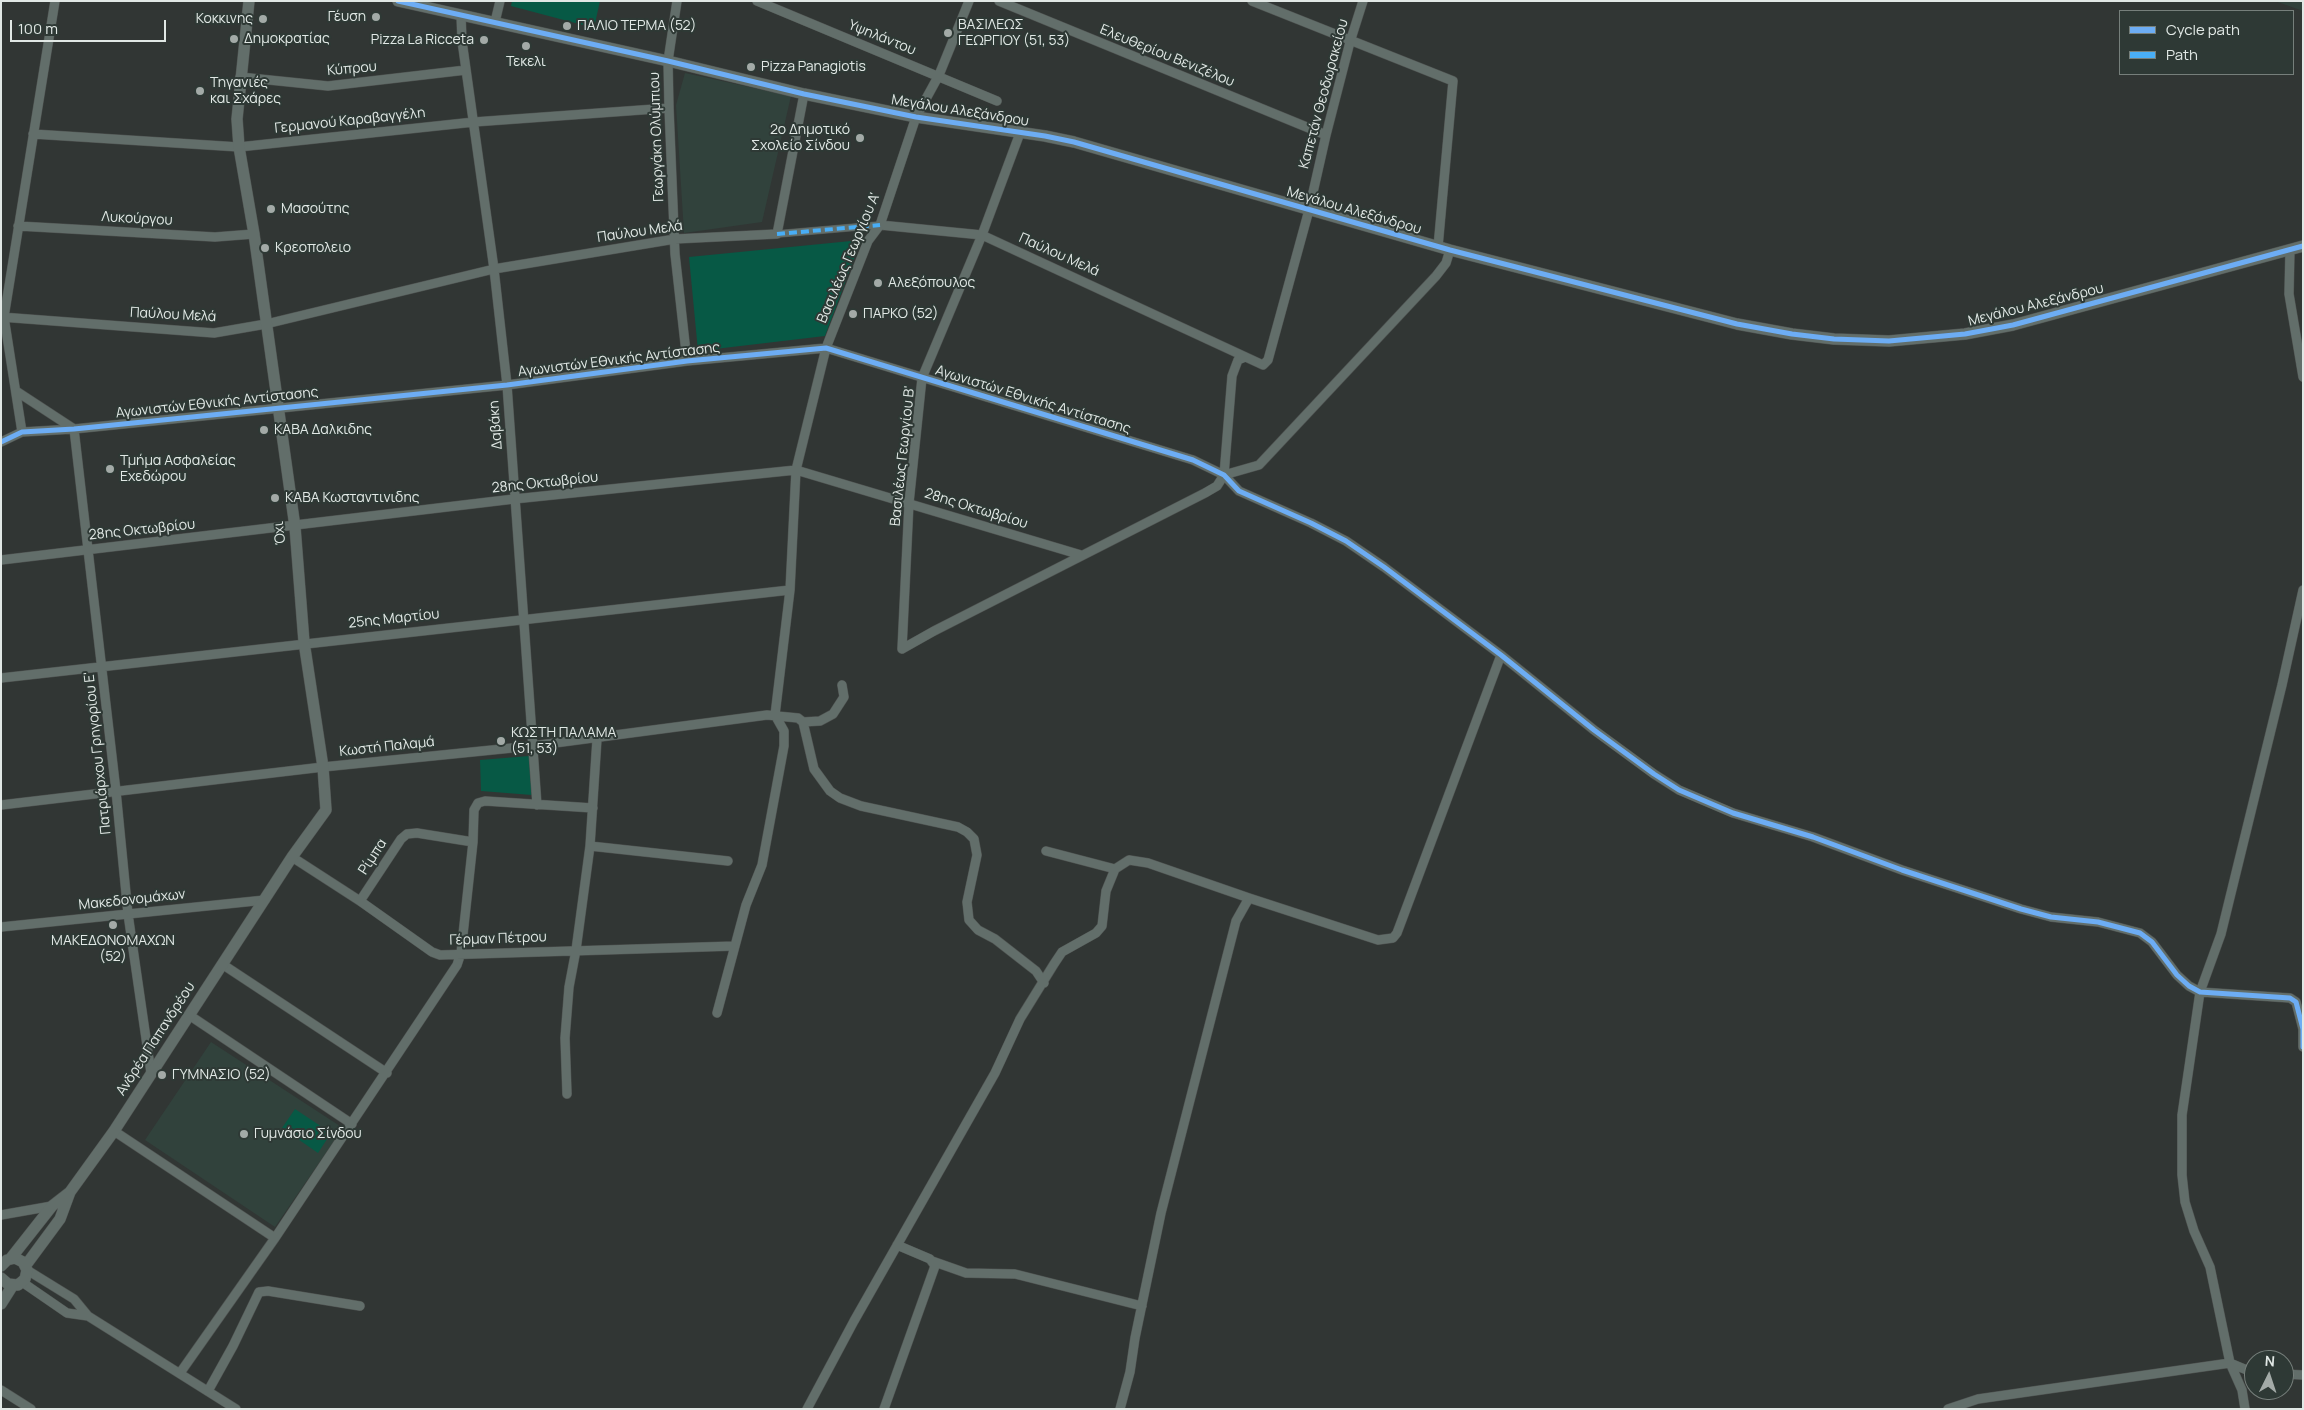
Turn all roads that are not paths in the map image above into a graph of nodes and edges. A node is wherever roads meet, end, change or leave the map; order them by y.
1 (55, 1) edge
2 (249, 1) edge
3 (398, 1) edge
4 (500, 1) edge
5 (676, 1) edge
6 (757, 1) edge
7 (969, 1) edge
8 (999, 1) edge
9 (1252, 1) edge
10 (1363, 1) edge
11 (461, 15) junction
12 (495, 22) junction
13 (1350, 42) junction
14 (668, 61) junction
15 (466, 70) junction
16 (939, 76) junction
17 (240, 77) junction
18 (804, 94) junction
19 (997, 101) dead end
20 (669, 108) junction
21 (916, 117) junction
22 (474, 122) junction
23 (1020, 133) junction
24 (33, 134) junction
25 (1326, 135) junction
26 (239, 147) junction
27 (1309, 210) junction
28 (880, 225) junction
29 (18, 226) junction
30 (254, 234) junction
31 (777, 234) junction
32 (982, 235) junction
33 (675, 239) junction
34 (2303, 246) edge
35 (1438, 247) junction
36 (2290, 249) junction
37 (1450, 250) junction
38 (494, 269) junction
39 (2, 317) edge
40 (266, 324) junction
41 (826, 348) junction
42 (1244, 357) junction
43 (687, 361) junction
44 (1263, 366) joint
45 (2303, 377) edge
46 (922, 378) junction
47 (507, 385) junction
48 (16, 391) junction
49 (279, 408) junction
50 (74, 429) junction
51 (22, 432) junction
52 (1, 442) edge
53 (796, 470) junction
54 (1224, 475) junction
55 (514, 499) junction
56 (908, 502) junction
57 (294, 527) junction
58 (88, 550) junction
59 (1081, 555) junction
60 (1, 560) edge
61 (790, 590) junction
62 (2303, 590) edge
63 (524, 618) junction
64 (304, 642) junction
65 (1502, 655) junction
66 (102, 665) junction
67 (1, 678) edge
68 (842, 685) dead end
69 (775, 715) junction
70 (803, 722) junction
71 (597, 739) junction
72 (532, 746) junction
73 (322, 767) junction
74 (116, 791) junction
75 (1, 805) edge
76 (537, 805) junction
77 (593, 808) junction
78 (473, 842) junction
79 (590, 846) junction
80 (1046, 851) dead end
81 (292, 857) junction
82 (728, 861) dead end
83 (1115, 869) junction
84 (1249, 898) junction
85 (265, 900) junction
86 (360, 901) junction
87 (128, 914) junction
88 (1, 927) edge
89 (734, 946) junction
90 (576, 950) junction
91 (460, 953) junction
92 (222, 964) junction
93 (1044, 983) junction
94 (2200, 992) junction
95 (2300, 1007) edge
96 (717, 1012) dead end
97 (189, 1015) junction
98 (2303, 1047) edge
99 (151, 1073) junction
100 (387, 1073) junction
101 (567, 1094) dead end
102 (352, 1124) junction
103 (114, 1131) junction
104 (70, 1192) junction
105 (52, 1206) junction
106 (1, 1215) edge
107 (275, 1238) junction
108 (897, 1245) junction
109 (5, 1261) edge
110 (932, 1261) junction
111 (27, 1268) junction
112 (1, 1278) edge
113 (17, 1284) junction
114 (1, 1304) edge
115 (360, 1306) dead end
116 (1142, 1306) junction
117 (88, 1316) junction
118 (2230, 1363) junction
119 (2244, 1369) edge
120 (180, 1373) junction
121 (1, 1390) edge
122 (208, 1391) junction
123 (19, 1406) edge
124 (31, 1409) edge
125 (236, 1409) edge
126 (807, 1409) edge
127 (884, 1409) edge
128 (1120, 1409) edge
129 (1948, 1409) edge
130 (2245, 1409) edge

1 - 24 street
2 - 17 street
3 - 11 street, Μεγάλου Αλεξάνδρου
4 - 12 street
5 - 14 street, Γεωργάκη Ολύμπιου
6 - 16 street, Υψηλάντου
7 - 16 street, Βασιλέως Γεωργίου Α'
8 - 25 street, Ελευθερίου Βενιζέλου
9 - 13 street
10 - 13 street, Καπετάν Θεοδωρακείου
11 - 12 street, Μεγάλου Αλεξάνδρου
11 - 15 street, Δαβάκη
12 - 14 street, Μεγάλου Αλεξάνδρου
13 - 25 street, Καπετάν Θεοδωρακείου
13 - 35 street
14 - 18 street, Μεγάλου Αλεξάνδρου
14 - 20 street, Γεωργάκη Ολύμπιου
15 - 17 street, Κύπρου
15 - 22 street, Δαβάκη
16 - 19 street, Υψηλάντου
16 - 21 street, Βασιλέως Γεωργίου Α'
17 - 26 street
18 - 21 street, Μεγάλου Αλεξάνδρου
18 - 31 street
20 - 22 street, Γερμανού Καραβαγγέλη
20 - 33 street, Γεωργάκη Ολύμπιου
21 - 23 street, Μεγάλου Αλεξάνδρου
21 - 28 street, Βασιλέως Γεωργίου Α'
22 - 26 street, Γερμανού Καραβαγγέλη
22 - 38 street, Δαβάκη
23 - 27 street, Μεγάλου Αλεξάνδρου
23 - 32 street, Βασιλέως Γεωργίου Β'
24 - 26 street, Γερμανού Καραβαγγέλη
24 - 29 street
25 - 27 street, Καπετάν Θεοδωρακείου
26 - 30 street, Όχι
27 - 35 street, Μεγάλου Αλεξάνδρου
27 - 44 street, Καπετάν Θεοδωρακείου
28 - 31 street, Παύλου Μελά
28 - 32 street, Παύλου Μελά
28 - 41 street, Βασιλέως Γεωργίου Α'
29 - 30 street, Λυκούργου
29 - 39 street
30 - 40 street, Όχι
31 - 33 street, Παύλου Μελά
32 - 42 street, Παύλου Μελά
32 - 46 street, Βασιλέως Γεωργίου Β'
33 - 38 street, Παύλου Μελά
33 - 43 street, Γεωργάκη Ολύμπιου
34 - 36 street, Μεγάλου Αλεξάνδρου
35 - 37 street, Μεγάλου Αλεξάνδρου
36 - 37 street, Μεγάλου Αλεξάνδρου
36 - 45 street
37 - 54 street
38 - 40 street, Παύλου Μελά
38 - 47 street, Δαβάκη
39 - 40 street, Παύλου Μελά
39 - 48 street
40 - 49 street, Όχι
41 - 43 street, Αγωνιστών Εθνικής Αντίστασης
41 - 46 street, Αγωνιστών Εθνικής Αντίστασης
41 - 53 street, Βασιλέως Γεωργίου Α'
42 - 44 street, Παύλου Μελά
42 - 54 street
43 - 47 street, Αγωνιστών Εθνικής Αντίστασης
46 - 54 street, Αγωνιστών Εθνικής Αντίστασης
46 - 56 street, Βασιλέως Γεωργίου Β'
47 - 49 street, Αγωνιστών Εθνικής Αντίστασης
47 - 55 street, Δαβάκη
48 - 50 street
48 - 51 street
49 - 50 street, Αγωνιστών Εθνικής Αντίστασης
49 - 57 street, Όχι
50 - 51 street, Αγωνιστών Εθνικής Αντίστασης
50 - 58 street, Πατριάρχου Γρηγορίου Ε'
51 - 52 street, Αγωνιστών Εθνικής Αντίστασης
53 - 55 street, 28ης Οκτωβρίου
53 - 56 street, 28ης Οκτωβρίου
53 - 61 street, Βασιλέως Γεωργίου Α'
54 - 59 street
54 - 65 street, Αγωνιστών Εθνικής Αντίστασης
55 - 57 street, 28ης Οκτωβρίου
55 - 63 street, Δαβάκη
56 - 59 street, 28ης Οκτωβρίου
56 - 59 street, Βασιλέως Γεωργίου Β'
57 - 58 street, 28ης Οκτωβρίου
57 - 64 street, Όχι
58 - 60 street, 28ης Οκτωβρίου
58 - 66 street, Πατριάρχου Γρηγορίου Ε'
61 - 63 street, 25ης Μαρτίου
61 - 69 street, Βασιλέως Γεωργίου Α'
62 - 94 street
63 - 64 street, 25ης Μαρτίου
63 - 72 street, Δαβάκη
64 - 66 street, 25ης Μαρτίου
64 - 73 street, Όχι
65 - 84 street
65 - 94 street, Αγωνιστών Εθνικής Αντίστασης
66 - 67 street, 25ης Μαρτίου
66 - 74 street, Πατριάρχου Γρηγορίου Ε'
68 - 70 street
69 - 70 street, Κωστή Παλαμά
69 - 71 street, Κωστή Παλαμά
69 - 89 street
70 - 93 street
71 - 72 street, Κωστή Παλαμά
71 - 77 street
72 - 73 street, Κωστή Παλαμά
72 - 76 street, Δαβάκη
73 - 74 street, Κωστή Παλαμά
73 - 81 street, Όχι
74 - 75 street, Κωστή Παλαμά
74 - 87 street, Πατριάρχου Γρηγορίου Ε'
76 - 77 street
76 - 78 street
77 - 79 street
78 - 86 street, Ρίμπα
78 - 91 street
79 - 82 street
79 - 90 street
80 - 83 street
81 - 85 street, Όχι
81 - 86 street, Γέρμαν Πέτρου
83 - 84 street
83 - 93 street
84 - 116 street
85 - 87 street, Μακεδονομάχων
85 - 92 street, Ανδρέα Παπανδρέου
86 - 91 street, Γέρμαν Πέτρου
87 - 88 street, Μακεδονομάχων
87 - 99 street, Πατριάρχου Γρηγορίου Ε'
89 - 90 street, Γέρμαν Πέτρου
89 - 96 street
90 - 91 street, Γέρμαν Πέτρου
90 - 101 street
91 - 100 street
92 - 97 street, Ανδρέα Παπανδρέου
92 - 100 street
93 - 108 street
94 - 95 street
94 - 118 street
95 - 98 street
97 - 99 street, Ανδρέα Παπανδρέου
97 - 102 street
99 - 103 street, Ανδρέα Παπανδρέου
100 - 102 street
102 - 107 street
103 - 104 street, Ανδρέα Παπανδρέου
103 - 107 street
104 - 105 street, Ανδρέα Παπανδρέου
104 - 111 street, Ανδρέα Παπανδρέου
105 - 106 street
105 - 109 street, Ανδρέα Παπανδρέου
107 - 120 street
108 - 110 street
108 - 126 street
109 - 111 street
110 - 116 street
110 - 127 street
111 - 113 street, Ανδρέα Παπανδρέου
111 - 117 street
112 - 113 street
113 - 114 street
113 - 117 street
115 - 122 street
116 - 128 street
117 - 120 street
118 - 119 street
118 - 129 street
118 - 130 street
120 - 122 street
121 - 123 street
122 - 125 street
123 - 124 street

